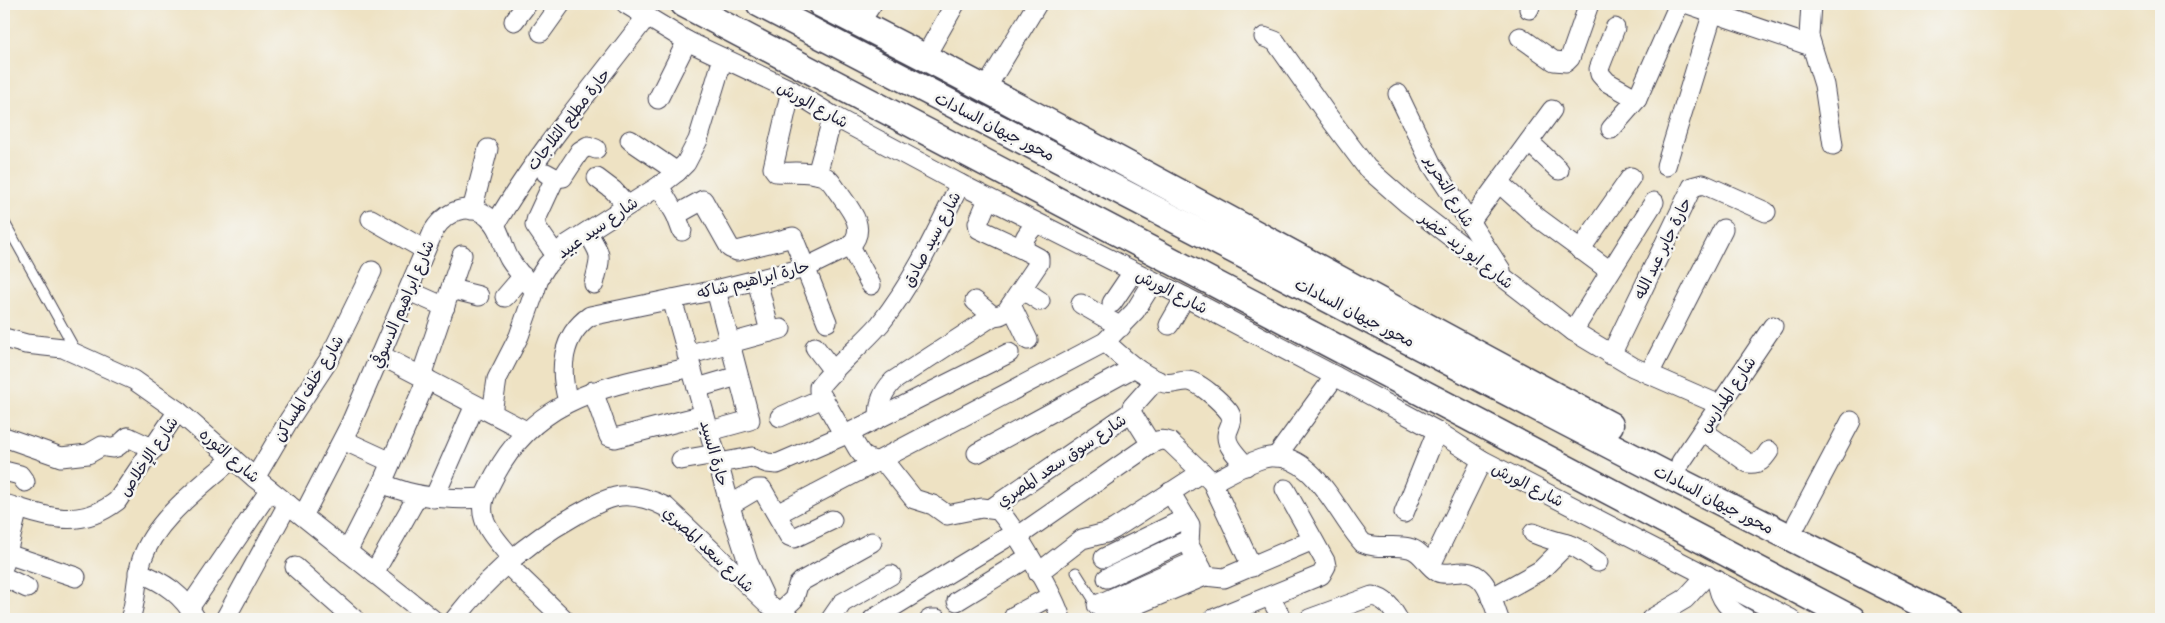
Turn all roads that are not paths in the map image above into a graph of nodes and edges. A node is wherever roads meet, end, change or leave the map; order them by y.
1 (527, 4) edge
2 (562, 4) edge
3 (626, 4) edge
4 (684, 4) edge
5 (760, 4) edge
6 (822, 4) edge
7 (956, 4) edge
8 (1037, 4) edge
9 (1589, 4) edge
10 (1679, 4) edge
11 (1688, 4) edge
12 (1811, 4) edge
13 (1713, 12) junction
14 (866, 13) edge
15 (647, 16) junction
16 (514, 21) dead end
17 (1615, 28) dead end
18 (541, 32) dead end
19 (1264, 37) dead end
20 (1520, 37) dead end
21 (687, 41) junction
22 (1811, 46) junction
23 (925, 57) junction
24 (723, 58) junction
25 (986, 88) junction
26 (791, 90) junction
27 (1398, 94) dead end
28 (658, 99) dead end
29 (1637, 99) junction
30 (1552, 110) dead end
31 (833, 116) junction
32 (1611, 129) dead end
33 (630, 140) dead end
34 (552, 141) junction
35 (1529, 142) junction
36 (1833, 145) dead end
37 (488, 149) dead end
38 (596, 149) dead end
39 (575, 158) junction
40 (532, 164) junction
41 (1666, 166) dead end
42 (1559, 170) dead end
43 (677, 172) junction
44 (817, 174) junction
45 (1631, 177) dead end
46 (555, 178) junction
47 (597, 178) dead end
48 (1499, 183) junction
49 (960, 184) junction
50 (659, 186) junction
51 (988, 199) junction
52 (1654, 202) dead end
53 (627, 205) junction
54 (472, 210) junction
55 (1766, 212) dead end
56 (372, 219) dead end
57 (4, 221) edge
58 (1469, 223) junction
59 (1036, 224) junction
60 (495, 225) junction
61 (1723, 229) dead end
62 (587, 232) junction
63 (850, 246) junction
64 (425, 250) junction
65 (1580, 250) junction
66 (1026, 251) junction
67 (555, 254) junction
68 (462, 255) dead end
69 (805, 268) junction
70 (372, 271) dead end
71 (1610, 271) junction
72 (1133, 272) junction
73 (757, 280) junction
74 (1154, 282) junction
75 (529, 284) junction
76 (594, 284) dead end
77 (1510, 284) junction
78 (871, 285) dead end
79 (451, 289) junction
80 (1022, 289) junction
81 (716, 290) junction
82 (409, 291) junction
83 (479, 296) dead end
84 (505, 297) dead end
85 (1184, 297) junction
86 (672, 299) junction
87 (975, 301) dead end
88 (1040, 301) dead end
89 (1112, 303) dead end
90 (1082, 304) dead end
91 (1011, 305) junction
92 (445, 307) junction
93 (993, 316) junction
94 (828, 322) dead end
95 (1168, 325) dead end
96 (1773, 326) dead end
97 (1121, 327) junction
98 (1573, 331) junction
99 (1028, 340) dead end
100 (1105, 342) junction
101 (729, 343) junction
102 (6, 344) edge
103 (815, 347) dead end
104 (78, 353) junction
105 (1009, 353) dead end
106 (380, 355) junction
107 (1611, 355) junction
108 (689, 361) junction
109 (1133, 368) junction
110 (834, 372) junction
111 (1649, 374) junction
112 (738, 376) junction
113 (1335, 376) junction
114 (424, 378) junction
115 (1156, 380) junction
116 (697, 388) junction
117 (593, 391) junction
118 (823, 398) junction
119 (568, 401) junction
120 (475, 404) junction
121 (1720, 405) junction
122 (178, 411) junction
123 (1131, 412) junction
124 (492, 413) junction
125 (780, 417) dead end
126 (879, 418) junction
127 (1851, 421) dead end
128 (707, 423) junction
129 (526, 431) junction
130 (1437, 431) junction
131 (1703, 431) junction
132 (846, 434) junction
133 (4, 437) edge
134 (343, 440) junction
135 (1151, 444) junction
136 (154, 449) junction
137 (1769, 451) dead end
138 (977, 453) dead end
139 (1276, 457) junction
140 (233, 458) junction
141 (718, 459) junction
142 (681, 460) dead end
143 (1482, 460) junction
144 (391, 462) junction
145 (879, 462) junction
146 (1681, 462) junction
147 (1246, 466) junction
148 (4, 471) edge
149 (1207, 477) junction
150 (255, 478) junction
151 (25, 482) dead end
152 (382, 483) junction
153 (1285, 489) dead end
154 (270, 490) junction
155 (1170, 492) junction
156 (426, 496) junction
157 (484, 498) junction
158 (288, 504) junction
159 (730, 505) junction
160 (11, 506) edge
161 (992, 508) junction
162 (1404, 513) dead end
163 (777, 514) junction
164 (303, 516) junction
165 (1186, 518) junction
166 (832, 520) dead end
167 (1796, 523) junction
168 (1533, 534) dead end
169 (1016, 535) junction
170 (1188, 540) junction
171 (1313, 540) junction
172 (872, 542) dead end
173 (1567, 544) junction
174 (348, 552) junction
175 (6, 554) edge
176 (1104, 558) dead end
177 (509, 562) junction
178 (1598, 562) dead end
179 (1033, 565) junction
180 (1430, 565) junction
181 (295, 566) dead end
182 (1252, 567) junction
183 (1201, 568) junction
184 (138, 572) junction
185 (1076, 572) dead end
186 (374, 573) junction
187 (4, 577) edge
188 (76, 577) dead end
189 (1107, 578) dead end
190 (1712, 578) junction
191 (27, 588) dead end
192 (1051, 596) junction
193 (1270, 597) junction
194 (1491, 598) junction
195 (957, 601) dead end
196 (896, 605) junction
197 (779, 612) edge
198 (193, 614) edge
199 (1101, 614) edge
200 (1014, 616) dead end
201 (462, 617) edge
202 (1948, 618) edge
203 (130, 619) edge
204 (225, 619) edge
205 (354, 619) edge
206 (432, 619) edge
207 (564, 619) edge
208 (831, 619) edge
209 (873, 619) edge
210 (930, 619) edge
211 (937, 619) edge
212 (1061, 619) edge
213 (1213, 619) edge
214 (1282, 619) edge
215 (1310, 619) edge
216 (1398, 619) edge
217 (1499, 619) edge
218 (1652, 619) edge
219 (1746, 619) edge
220 (1791, 619) edge
221 (1852, 619) edge

1 - 16 street
2 - 18 street
3 - 15 street, شارع الورش
4 - 221 main road
5 - 202 main road, محور جيهان السادات
6 - 14 main road
7 - 23 street
8 - 25 street
9 - 20 street
10 - 29 street
11 - 13 street
12 - 22 street
13 - 22 street
13 - 41 street
14 - 23 main road
15 - 21 street, شارع الورش
15 - 34 street, حارة مطلع الثلاجات
17 - 29 street
19 - 77 street, شارع ابو زيد خضر
21 - 24 street, شارع الورش
21 - 28 street
22 - 36 street
23 - 25 main road
24 - 26 street, شارع الورش
24 - 43 street, شارع سيد عبيد
25 - 146 main road
26 - 31 street, شارع الورش
26 - 44 street
27 - 58 street, شارع التحرير
29 - 32 street
30 - 35 street
31 - 44 street
31 - 49 street, شارع الورش
33 - 43 street
34 - 39 street
34 - 40 street, حارة مطلع الثلاجات
35 - 42 street
35 - 48 street
37 - 54 street
38 - 39 street
39 - 46 street
40 - 46 street
40 - 60 street, حارة مطلع الثلاجات
43 - 50 street, شارع سيد عبيد
44 - 63 street
45 - 65 street
46 - 67 street
47 - 53 street
48 - 58 street
48 - 65 street
49 - 51 street, شارع الورش
49 - 110 street, شارع سيد صادق
50 - 53 street, شارع سيد عبيد
50 - 69 street
51 - 59 street, شارع الورش
51 - 66 street
52 - 71 street
53 - 62 street, شارع سيد عبيد
54 - 60 street
54 - 64 street, شارع ابراهيم الدسوقي
55 - 107 street, حارة جابر عبد الله
56 - 64 street
57 - 104 lane
58 - 77 street, شارع التحرير
59 - 66 street
59 - 72 street, شارع الورش
60 - 75 street
61 - 111 street
62 - 67 street, شارع سيد عبيد
62 - 76 street
63 - 69 street, حارة ابراهيم شاكه
63 - 78 street
64 - 82 street, شارع ابراهيم الدسوقي
65 - 71 street
66 - 80 street
67 - 75 street, شارع سيد عبيد
68 - 79 street
69 - 73 street, حارة ابراهيم شاكه
69 - 94 street
70 - 150 street, شارع خلف المساكن
71 - 98 street
72 - 74 street, شارع الورش
72 - 89 street
73 - 81 street, حارة ابراهيم شاكه
73 - 101 street
74 - 85 street, شارع الورش
74 - 97 street
75 - 84 street
75 - 124 street, شارع سيد عبيد
77 - 98 street, شارع ابو زيد خضر
79 - 83 street
79 - 92 street
80 - 88 street
80 - 91 street
81 - 86 street, حارة ابراهيم شاكه
81 - 101 street
82 - 92 street
82 - 106 street, شارع ابراهيم الدسوقي
85 - 95 street
85 - 113 street, شارع الورش
86 - 108 street, حارة السيد
86 - 119 street, حارة ابراهيم شاكه
87 - 93 street
90 - 97 street
91 - 93 street
91 - 99 street
92 - 114 street
93 - 126 street
96 - 121 street, شارع المدارس
97 - 100 street
98 - 107 street, شارع ابو زيد خضر
100 - 109 street
100 - 145 street
101 - 108 street
101 - 112 street
102 - 104 street, شارع الثوره
103 - 110 street
104 - 122 street, شارع الثوره
105 - 126 street
106 - 114 street
106 - 134 street, شارع ابراهيم الدسوقي
107 - 111 street, شارع ابو زيد خضر
108 - 116 street, حارة السيد
108 - 117 street
109 - 115 street
109 - 138 street
110 - 118 street, شارع سيد صادق
111 - 121 street, شارع ابو زيد خضر
112 - 116 street
112 - 128 street
113 - 130 street, شارع الورش
113 - 139 street
114 - 120 street
114 - 144 street
115 - 123 street, شارع سوق سعد المصري
115 - 147 street
116 - 128 street, حارة السيد
117 - 119 street
117 - 128 street
118 - 125 street
118 - 132 street
119 - 129 street
120 - 124 street
120 - 156 street
121 - 131 street, شارع المدارس
122 - 136 street, شارع الإخلاص
122 - 140 street, شارع الثوره
123 - 135 street
123 - 161 street, شارع سوق سعد المصري
124 - 129 street
126 - 132 street
127 - 167 street
128 - 141 street, حارة السيد
129 - 157 street
130 - 143 street, شارع الورش
130 - 162 street
131 - 137 street
131 - 146 street, شارع المدارس
132 - 141 street
132 - 145 street
133 - 136 street
134 - 144 street
134 - 164 street, شارع ابراهيم الدسوقي
135 - 149 street
135 - 169 street
136 - 160 street, شارع الإخلاص
139 - 147 street
139 - 180 street
140 - 150 street, شارع الثوره
140 - 184 street
141 - 142 street
141 - 159 street, حارة السيد
143 - 180 street
143 - 190 street, شارع الورش
144 - 152 street
145 - 161 street
145 - 163 street
146 - 167 main road
147 - 149 street
148 - 151 street
149 - 155 street
149 - 182 street
150 - 154 street, شارع الثوره
152 - 156 street
152 - 174 street
153 - 171 street
154 - 158 street, شارع الثوره
154 - 198 street
155 - 165 street
155 - 179 street
156 - 157 street
156 - 186 street
157 - 177 street
158 - 164 street, شارع الثوره
158 - 204 street
159 - 163 street
159 - 197 street, حارة السيد
160 - 175 street
161 - 169 street
163 - 166 street
164 - 174 street, شارع الثوره
165 - 170 street
165 - 176 street
167 - 202 main road
168 - 173 street
169 - 179 street
169 - 196 street
170 - 183 street
170 - 189 street
171 - 182 street
171 - 193 street
172 - 197 street
173 - 178 street
173 - 194 street
174 - 186 street, شارع الثوره
175 - 188 street
177 - 197 street, شارع سعد المصري
177 - 201 street, شارع سعد المصري
177 - 207 street
179 - 192 street
179 - 195 street
180 - 194 street
181 - 205 street
182 - 183 street
183 - 199 street
184 - 198 street
184 - 203 street
185 - 199 lane
186 - 206 street, شارع الثوره
187 - 191 street
190 - 218 street
190 - 219 street
190 - 220 street, شارع الورش
192 - 200 street
192 - 212 street
193 - 213 street
193 - 214 street
194 - 217 street
196 - 208 street
196 - 209 street
210 - 211 street
215 - 216 street

